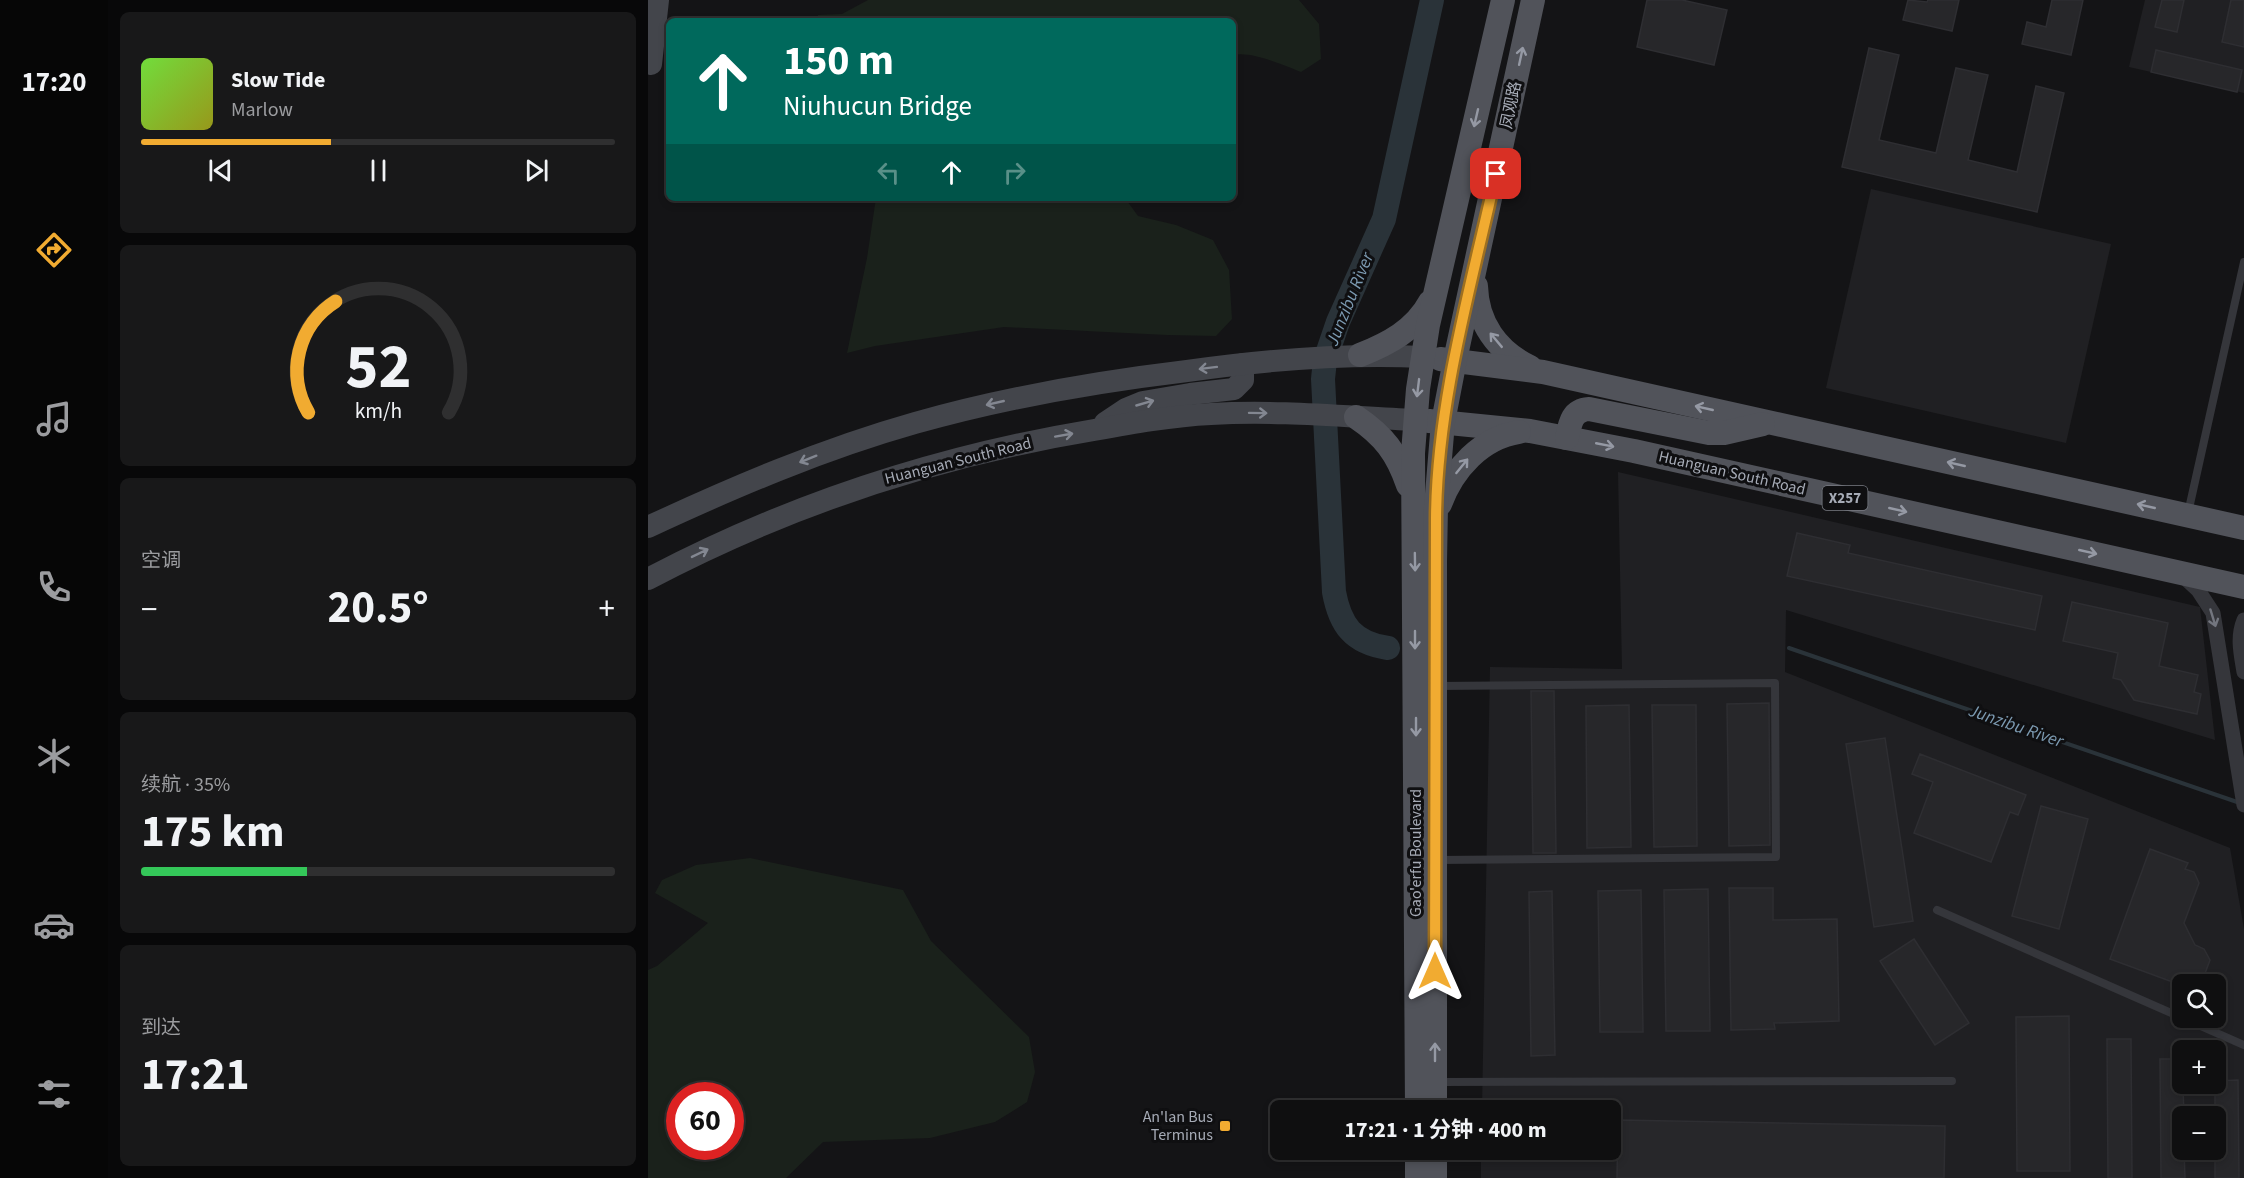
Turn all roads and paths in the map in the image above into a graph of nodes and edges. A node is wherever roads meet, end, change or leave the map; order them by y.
1 (658, 0) edge
2 (1503, 0) edge
3 (1533, 0) edge
4 (651, 64) dead end
5 (1477, 261) junction
6 (2244, 262) edge
7 (1437, 286) junction
8 (1359, 355) junction
9 (1423, 357) junction
10 (1455, 360) junction
11 (1243, 364) junction
12 (1543, 372) junction
13 (1356, 417) junction
14 (1415, 420) junction
15 (1443, 422) junction
16 (1769, 422) junction
17 (1094, 430) junction
18 (1526, 430) junction
19 (1567, 438) junction
20 (2187, 516) junction
21 (1425, 519) junction
22 (648, 527) edge
23 (2244, 528) edge
24 (2178, 573) junction
25 (648, 579) edge
26 (2244, 587) edge
27 (2244, 620) edge
28 (2244, 672) edge
29 (1429, 674) junction
30 (2244, 805) edge
31 (1435, 860) junction
32 (1937, 910) dead end
33 (2244, 1045) edge
34 (1952, 1081) dead end
35 (1435, 1082) junction
36 (1417, 1100) edge
37 (1435, 1100) edge
38 (1417, 1160) edge
39 (1435, 1160) edge
40 (1417, 1178) edge
41 (1435, 1178) edge

1 - 4 street
2 -> 7 main road, 凤观路
5 -> 3 main road, 凤观路
5 - 10 main road, 凤观路
12 -> 5 main road
6 - 20 lane
7 - 8 main road
7 - 9 main road, 凤观路
8 - 9 street
8 - 11 street
9 - 10 main road
9 -> 14 main road, 凤观路
10 - 12 main road
10 - 15 main road, 凤观路
17 -> 11 street
11 -> 22 street
16 -> 12 main road
13 - 14 street, Huanguan South Road
17 -> 13 street, Huanguan South Road
13 - 21 main road
14 - 15 main road, Huanguan South Road / X257
14 - 21 main road
15 - 18 main road, Huanguan South Road / X257
15 - 21 main road
16 - 19 main road
20 -> 16 main road
25 -> 17 street, Huanguan South Road
18 - 19 main road, Huanguan South Road / X257
21 -> 18 main road
19 -> 24 main road, Huanguan South Road / X257
20 - 23 main road
21 - 29 main road
24 - 26 main road, Huanguan South Road / X257
24 -> 30 street
27 - 28 street
29 - 31 main road, Gao'erfu Boulevard
29 - 31 lane
29 -> 36 main road, Gao'erfu Boulevard
35 -> 31 main road, Gao'erfu Boulevard
32 - 33 lane
34 - 35 lane
35 - 37 main road, Gao'erfu Boulevard
38 - 40 main road
39 - 41 main road

